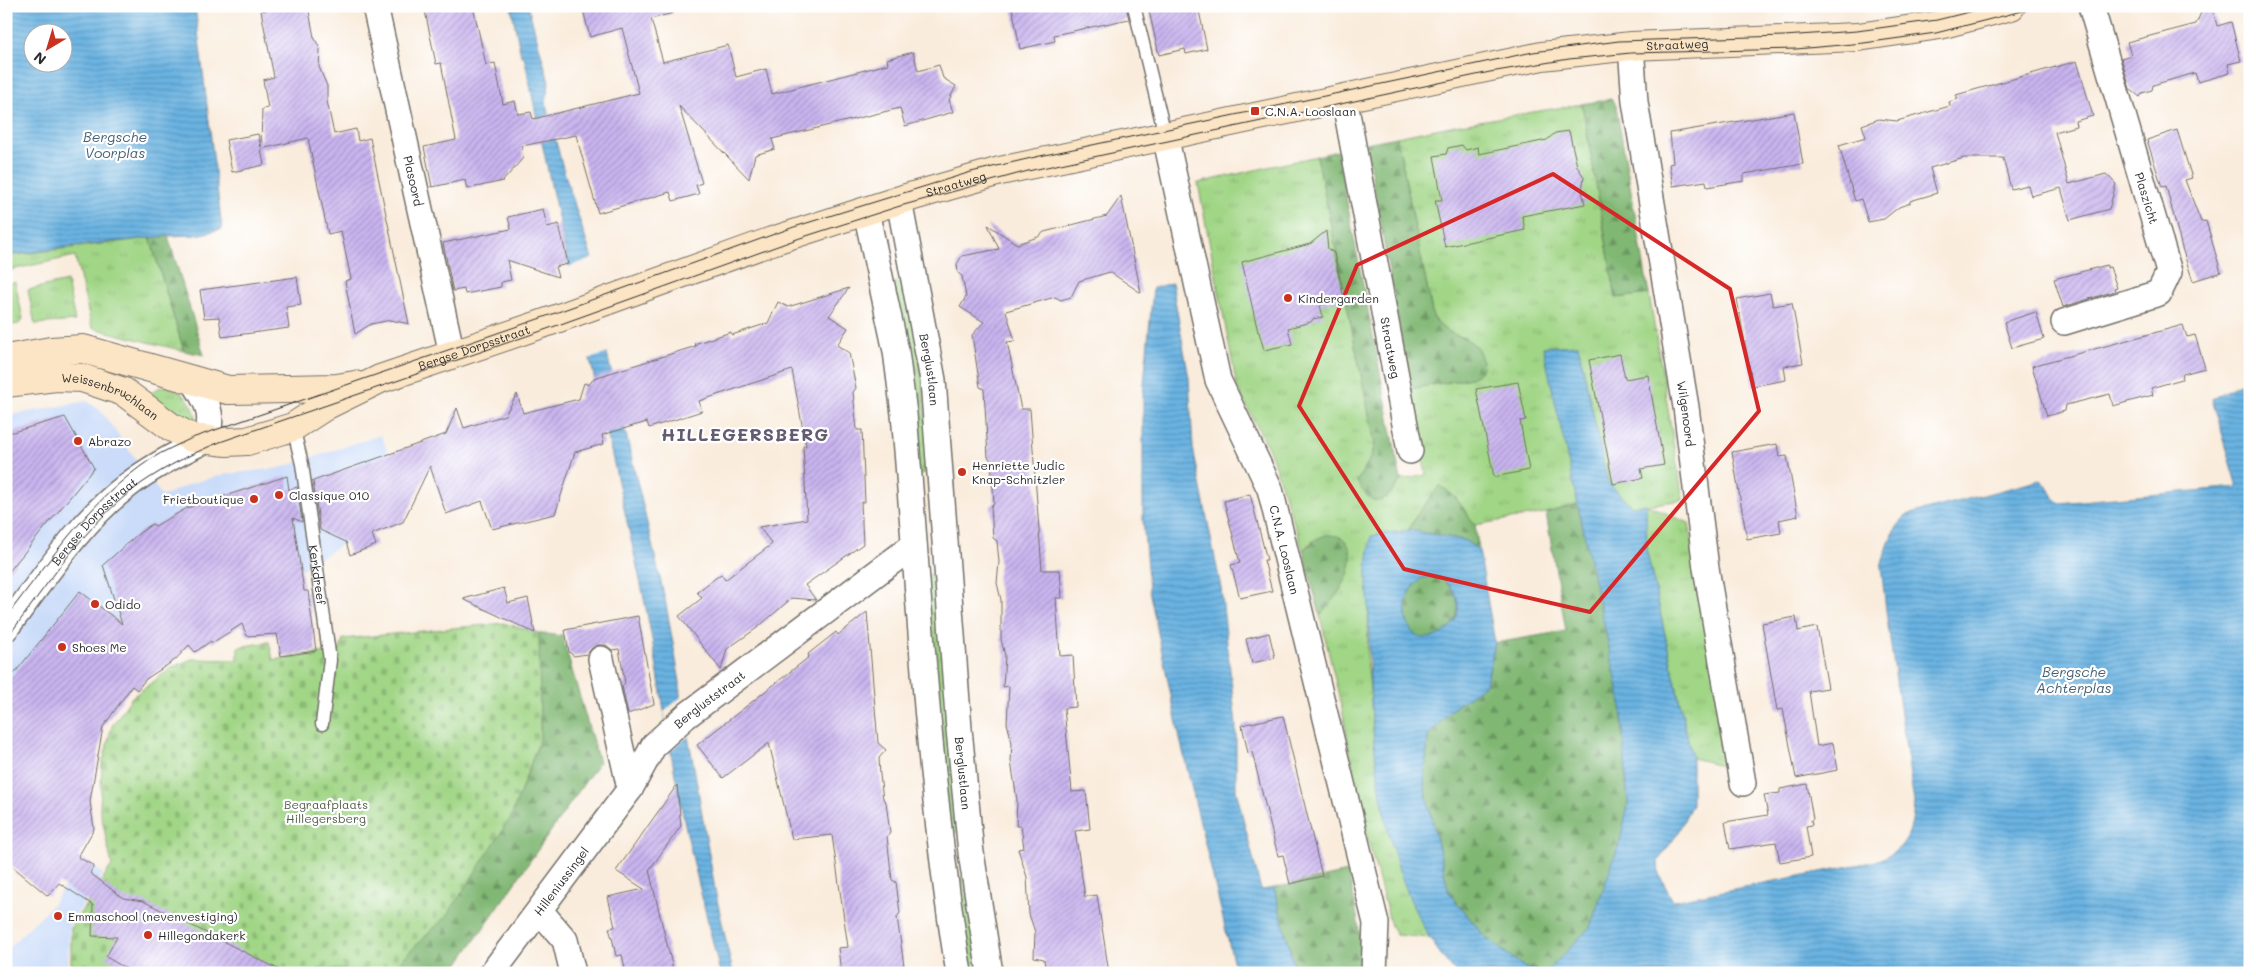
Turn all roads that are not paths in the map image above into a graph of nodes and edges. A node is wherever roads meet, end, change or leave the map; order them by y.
1 (375, 6) edge
2 (1134, 6) edge
3 (2012, 6) edge
4 (2091, 6) edge
5 (1630, 46) junction
6 (1344, 97) junction
7 (1165, 135) junction
8 (903, 199) junction
9 (862, 212) junction
10 (578, 312) joint
11 (2064, 322) dead end
12 (452, 354) junction
13 (13, 370) edge
14 (192, 379) junction
15 (371, 382) junction
16 (293, 427) junction
17 (206, 440) junction
18 (1410, 451) dead end
19 (945, 542) junction
20 (914, 545) junction
21 (6, 628) edge
22 (601, 659) dead end
23 (322, 724) dead end
24 (1743, 783) dead end
25 (630, 789) junction
26 (971, 854) junction
27 (942, 857) junction
28 (540, 911) junction
29 (492, 973) edge
30 (572, 973) edge
31 (959, 973) edge
32 (990, 973) edge
33 (1374, 973) edge

1 - 12 street, Plasoord
2 - 7 lane
3 - 5 street, Straatweg
4 - 11 street, Plaszicht
5 - 6 street, Straatweg
5 - 24 street, Wilgenoord
6 - 7 street, Straatweg
6 - 18 street, Straatweg
7 - 8 street, Straatweg
7 - 33 street, C.N.A. Looslaan
8 - 9 street, Straatweg
8 - 19 street, Berglustlaan
9 - 10 street, Straatweg
9 - 20 street
10 - 12 street, Bergse Dorpsstraat
12 - 15 street, Bergse Dorpsstraat
13 - 14 street, Weissenbruchlaan
13 - 17 street, Weissenbruchlaan
14 - 15 street, Bergse Dorpsstraat
14 - 17 street
15 - 16 street, Bergse Dorpsstraat
16 - 17 street, Bergse Dorpsstraat
16 - 23 lane, Kerkdreef
17 - 21 street, Bergse Dorpsstraat
19 - 20 street
19 - 26 street, Berglustlaan
20 - 25 street, Bergluststraat
20 - 27 street
22 - 25 street
25 - 28 street, Hilleniussingel
26 - 27 street
26 - 32 street, Berglustlaan
27 - 31 street
28 - 29 street, Hilleniussingel
28 - 30 street

